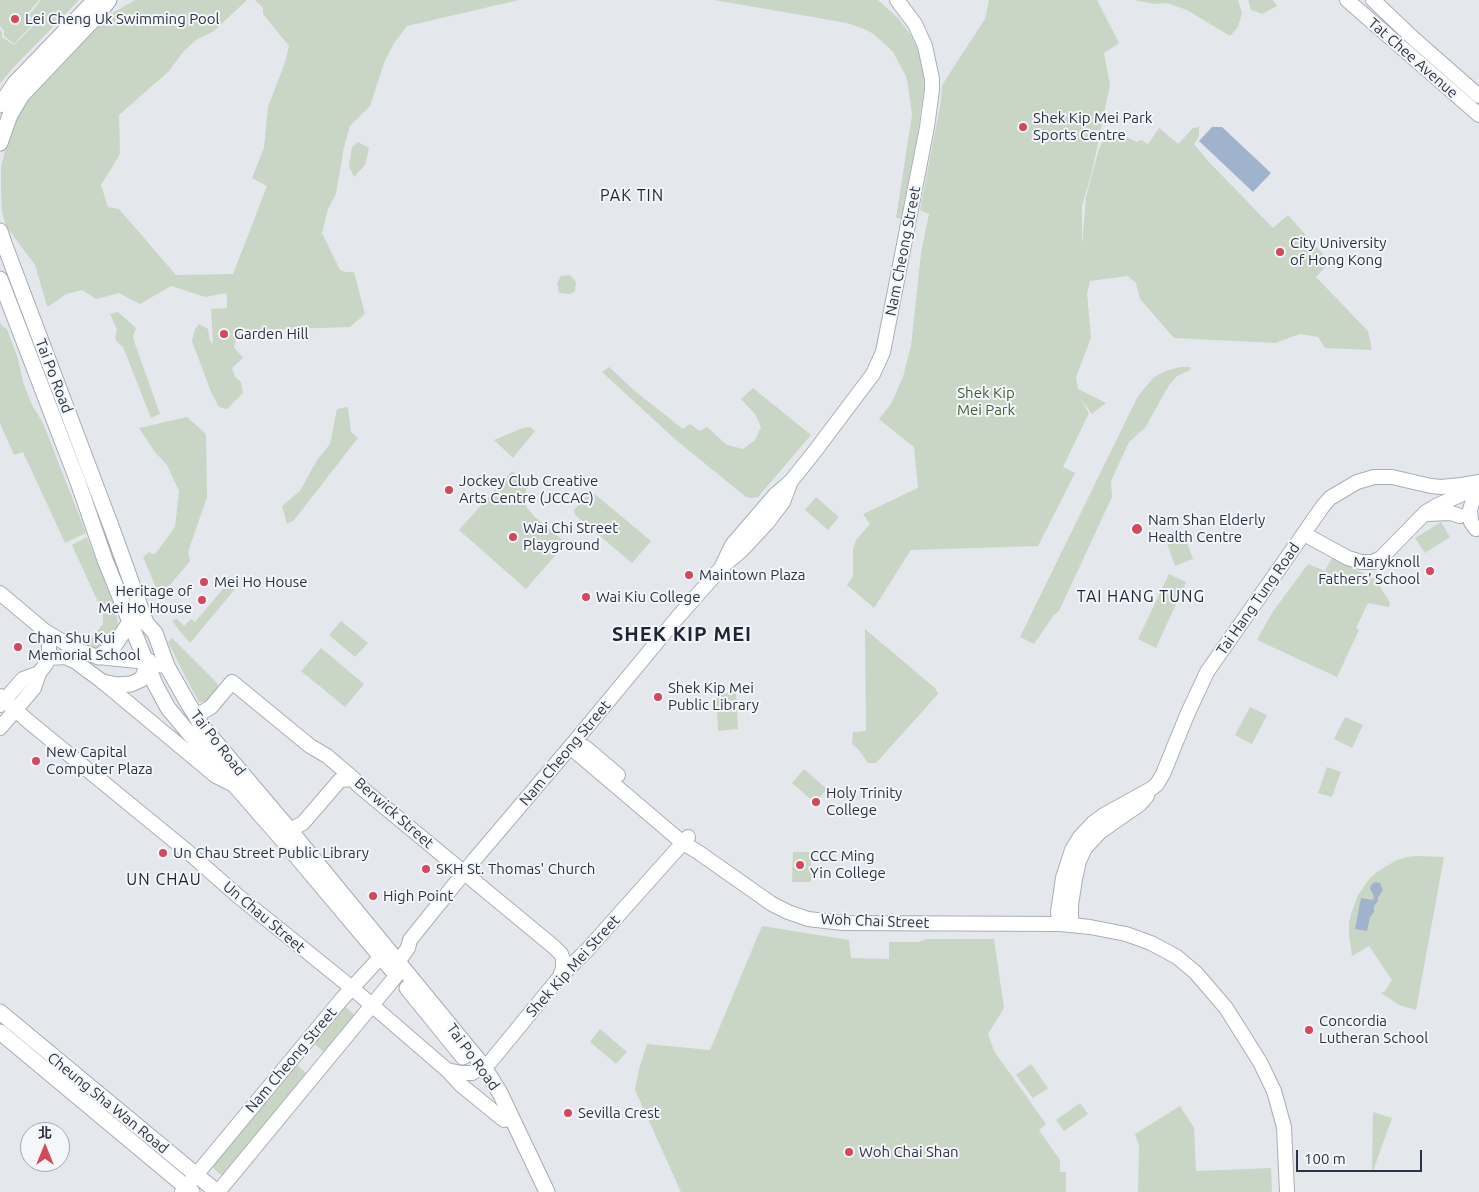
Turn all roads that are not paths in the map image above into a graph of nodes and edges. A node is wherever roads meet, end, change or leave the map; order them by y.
1 (118, 0) edge
2 (897, 0) edge
3 (1347, 0) edge
4 (1372, 0) edge
5 (102, 3) edge
6 (1479, 96) edge
7 (0, 105) edge
8 (1479, 115) edge
9 (0, 143) edge
10 (0, 231) edge
11 (0, 279) edge
12 (1479, 482) edge
13 (1419, 484) junction
14 (1479, 487) edge
15 (1479, 492) edge
16 (1421, 516) junction
17 (1460, 516) dead end
18 (1476, 529) dead end
19 (1304, 534) junction
20 (0, 593) edge
21 (130, 622) junction
22 (146, 623) junction
23 (45, 631) junction
24 (98, 657) junction
25 (49, 658) junction
26 (148, 664) junction
27 (167, 666) junction
28 (39, 673) junction
29 (103, 682) junction
30 (1, 700) edge
31 (16, 709) junction
32 (196, 716) junction
33 (0, 728) edge
34 (573, 743) junction
35 (354, 779) junction
36 (236, 786) junction
37 (290, 830) junction
38 (686, 840) junction
39 (464, 874) junction
40 (1066, 925) junction
41 (392, 962) junction
42 (559, 978) junction
43 (352, 988) junction
44 (372, 1006) junction
45 (0, 1012) edge
46 (0, 1032) edge
47 (447, 1070) junction
48 (479, 1070) junction
49 (504, 1120) junction
50 (196, 1174) junction
51 (187, 1190) edge
52 (218, 1192) edge
53 (536, 1192) edge
54 (547, 1192) edge
55 (1287, 1192) edge

1 - 5 main road
2 - 34 main road, Nam Cheong Street
3 - 8 main road, Tat Chee Avenue
4 - 6 main road, Tat Chee Avenue
5 - 7 main road
5 - 9 main road
10 - 22 main road, Tai Po Road
11 - 21 main road, Tai Po Road
12 - 13 main road, Tai Hang Tung Road
13 - 16 main road
13 - 19 main road, Tai Hang Tung Road
14 - 16 main road
15 - 18 main road
16 - 17 main road
16 - 19 main road
19 - 40 main road, Tai Hang Tung Road
20 - 23 main road
21 - 24 main road
21 - 26 main road, Tai Po Road
22 - 26 main road
22 - 27 main road, Tai Po Road
23 - 24 main road
23 - 25 main road
24 - 26 main road
25 - 28 main road
25 - 29 main road, Tai Po Road
26 - 27 main road
26 - 29 main road
26 - 36 main road, Tai Po Road
27 - 32 main road, Tai Po Road
28 - 30 main road
28 - 31 main road
29 - 36 main road, Tai Po Road
30 - 31 main road, Un Chau Street
31 - 33 main road
31 - 43 main road, Un Chau Street
32 - 35 main road, Berwick Street
32 - 37 main road, Tai Po Road
34 - 38 main road, Woh Chai Street
34 - 39 main road, Nam Cheong Street
35 - 37 main road
35 - 39 main road, Berwick Street
36 - 41 main road, Tai Po Road
37 - 41 main road, Tai Po Road
38 - 40 main road, Woh Chai Street
38 - 42 main road, Shek Kip Mei Street
39 - 41 main road, Nam Cheong Street
39 - 42 main road, Berwick Street
40 - 55 main road
41 - 43 main road, Nam Cheong Street
41 - 44 main road, Nam Cheong Street
41 - 48 main road, Tai Po Road
42 - 48 main road, Shek Kip Mei Street
43 - 44 main road, Un Chau Street
43 - 50 main road, Nam Cheong Street
44 - 47 main road, Un Chau Street
44 - 52 main road, Nam Cheong Street
45 - 50 main road, Cheung Sha Wan Road
46 - 51 main road, Cheung Sha Wan Road
47 - 48 main road
47 - 49 main road, Un Chau Street
48 - 49 main road, Tai Po Road
48 - 54 main road, Tai Po Road
49 - 53 main road, Tai Po Road
50 - 51 main road, Nam Cheong Street
50 - 52 main road, Cheung Sha Wan Road

